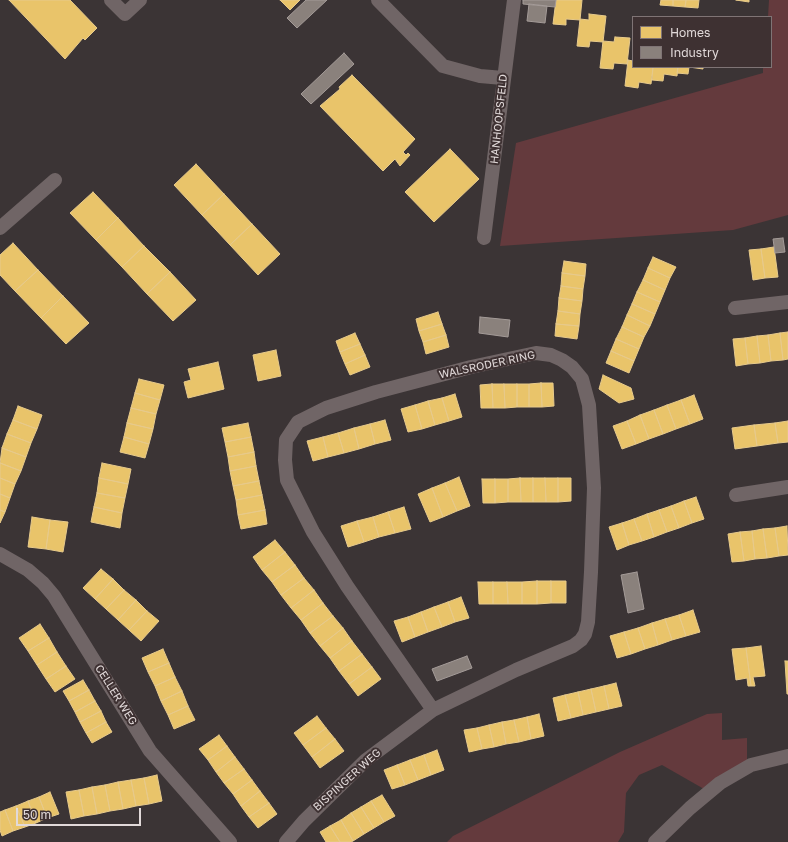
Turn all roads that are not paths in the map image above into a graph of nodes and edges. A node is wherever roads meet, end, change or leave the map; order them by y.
1 (111, 0) edge
2 (140, 0) edge
3 (378, 0) edge
4 (514, 0) edge
5 (503, 78) junction
6 (55, 180) dead end
7 (0, 228) edge
8 (484, 238) dead end
9 (788, 302) edge
10 (734, 308) dead end
11 (788, 487) edge
12 (736, 494) dead end
13 (0, 554) edge
14 (433, 710) junction
15 (788, 756) edge
16 (230, 842) edge
17 (286, 842) edge
18 (656, 842) edge

1 - 2 street
3 - 5 street
4 - 5 street, HANHOOPSFELD
5 - 8 street, HANHOOPSFELD
6 - 7 street
9 - 10 street
11 - 12 street
13 - 16 street, CELLER WEG
14 - 14 street, WALSRODER RING
14 - 17 street, BISPINGER WEG
15 - 18 street

